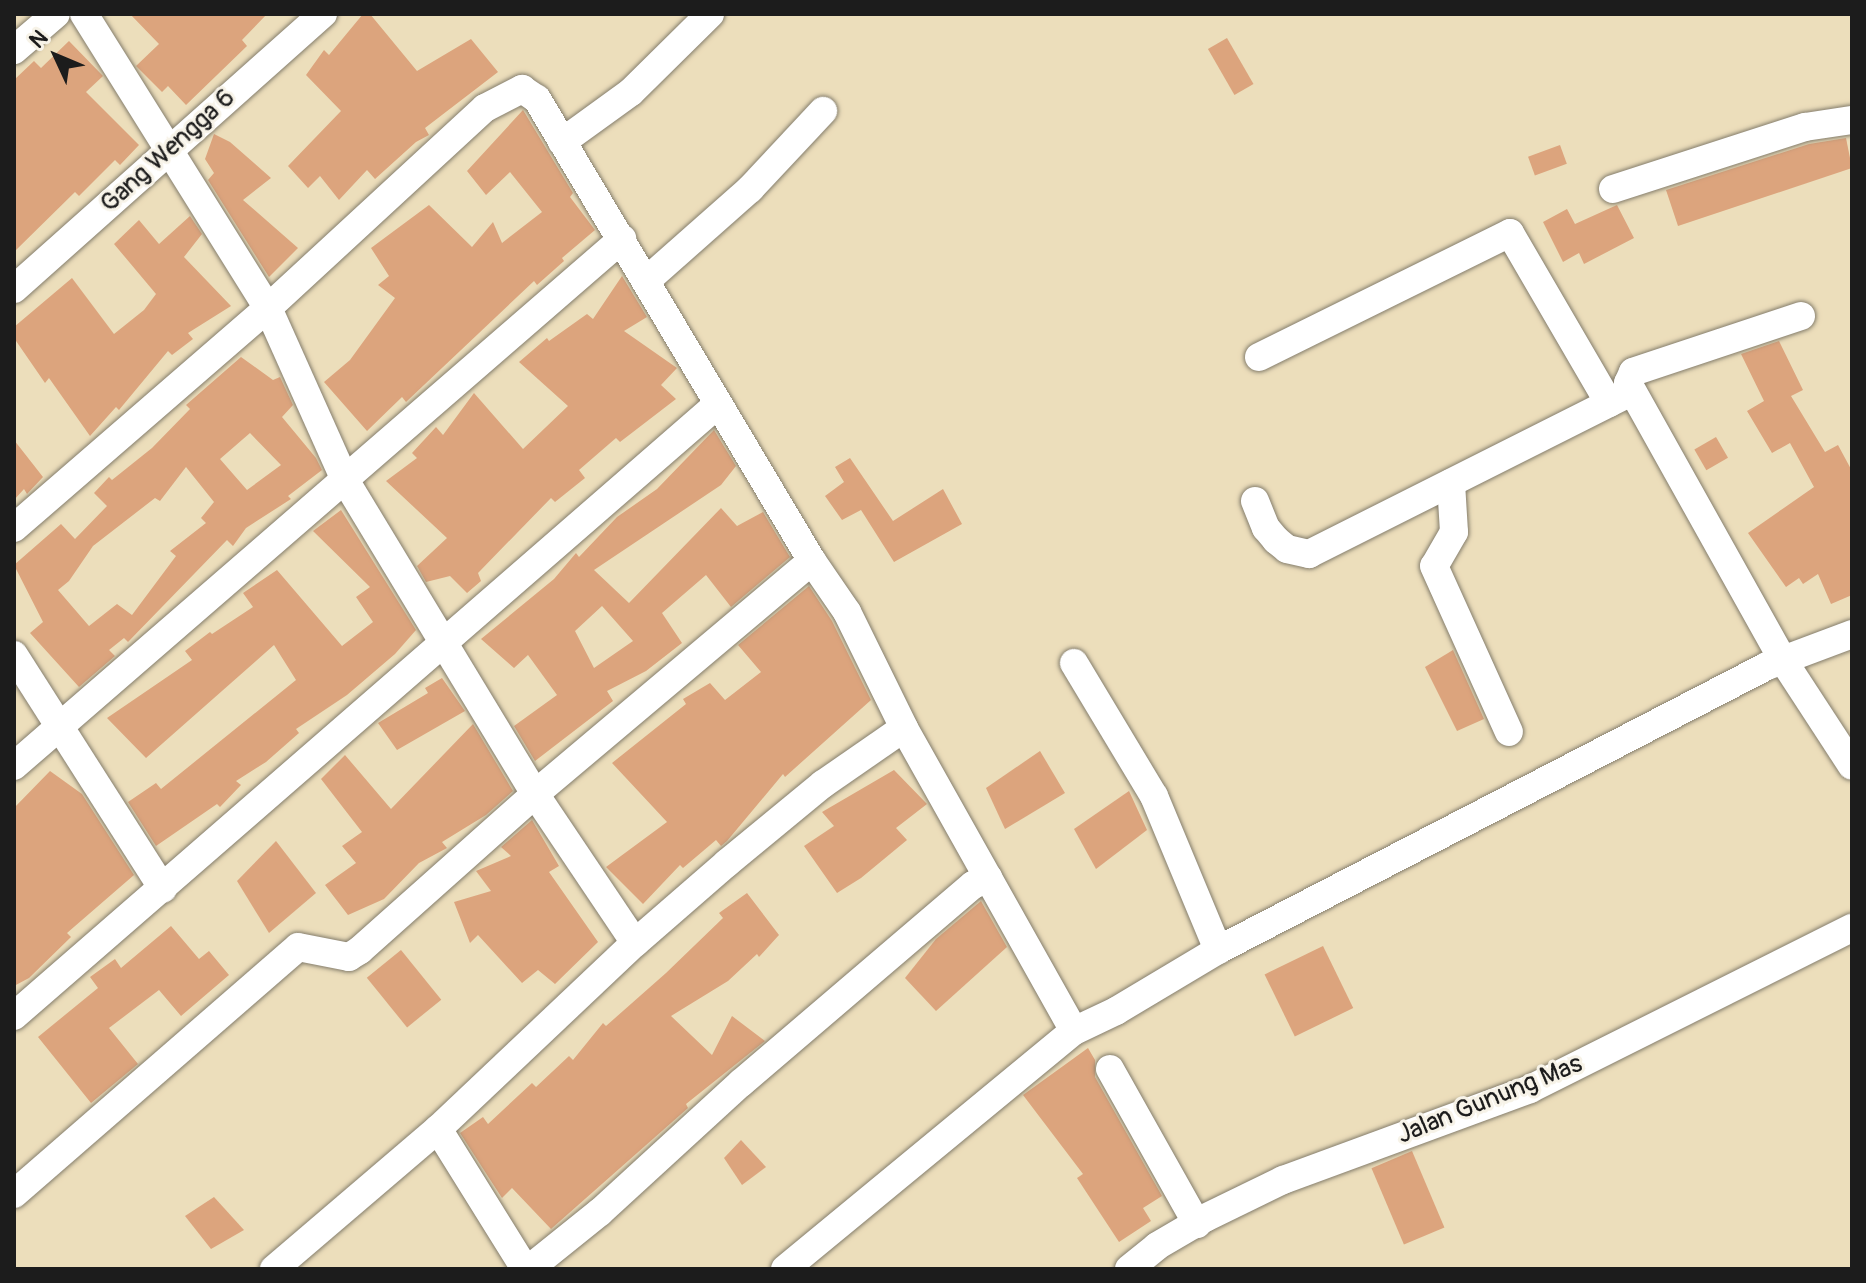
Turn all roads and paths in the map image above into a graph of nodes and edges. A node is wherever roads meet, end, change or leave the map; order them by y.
1 (56, 14) edge
2 (84, 14) edge
3 (323, 14) edge
4 (710, 14) edge
5 (14, 50) edge
6 (823, 111) dead end
7 (1852, 120) edge
8 (562, 142) junction
9 (171, 149) junction
10 (1613, 189) dead end
11 (622, 239) junction
12 (646, 281) junction
13 (14, 289) edge
14 (268, 308) junction
15 (1801, 316) dead end
16 (1259, 357) dead end
17 (1620, 397) junction
18 (718, 404) junction
19 (345, 480) junction
20 (1451, 483) junction
21 (1255, 501) dead end
22 (14, 528) edge
23 (812, 561) junction
24 (1852, 634) edge
25 (445, 644) junction
26 (14, 655) edge
27 (1783, 660) junction
28 (1074, 663) dead end
29 (57, 728) junction
30 (904, 728) junction
31 (1509, 732) dead end
32 (14, 766) edge
33 (1852, 766) edge
34 (535, 794) junction
35 (988, 878) junction
36 (163, 889) junction
37 (1852, 928) edge
38 (635, 943) junction
39 (1218, 950) junction
40 (14, 1016) edge
41 (1074, 1031) junction
42 (1110, 1069) dead end
43 (438, 1129) junction
44 (14, 1194) edge
45 (1197, 1224) junction
46 (274, 1269) edge
47 (527, 1269) edge
48 (785, 1269) edge
49 (1129, 1269) edge

1 - 5 street
2 - 9 street
3 - 9 street, Gang Wengga 6
4 - 8 street
6 - 12 street
7 - 10 street
8 - 11 street
8 - 14 street
9 - 13 street, Gang Wengga 6
9 - 14 street
11 - 12 street
11 - 19 street
12 - 18 street
14 - 19 street
14 - 22 street
15 - 17 street
16 - 17 street
17 - 20 street
17 - 27 street
18 - 23 street
18 - 25 street
19 - 25 street
19 - 29 street
20 - 21 street
20 - 31 street
23 - 30 street
23 - 34 street
24 - 27 street
25 - 34 street
25 - 36 street
26 - 29 street
27 - 33 street
27 - 39 street
28 - 39 street
29 - 32 street
29 - 36 street
30 - 35 street
30 - 38 street
34 - 38 street
34 - 44 street
35 - 41 street
35 - 47 street
36 - 40 street
37 - 45 street, Jalan Gunung Mas
38 - 43 street
39 - 41 street
41 - 48 street
42 - 45 street
43 - 46 street
43 - 47 street
45 - 49 street, Jalan Gunung Mas

